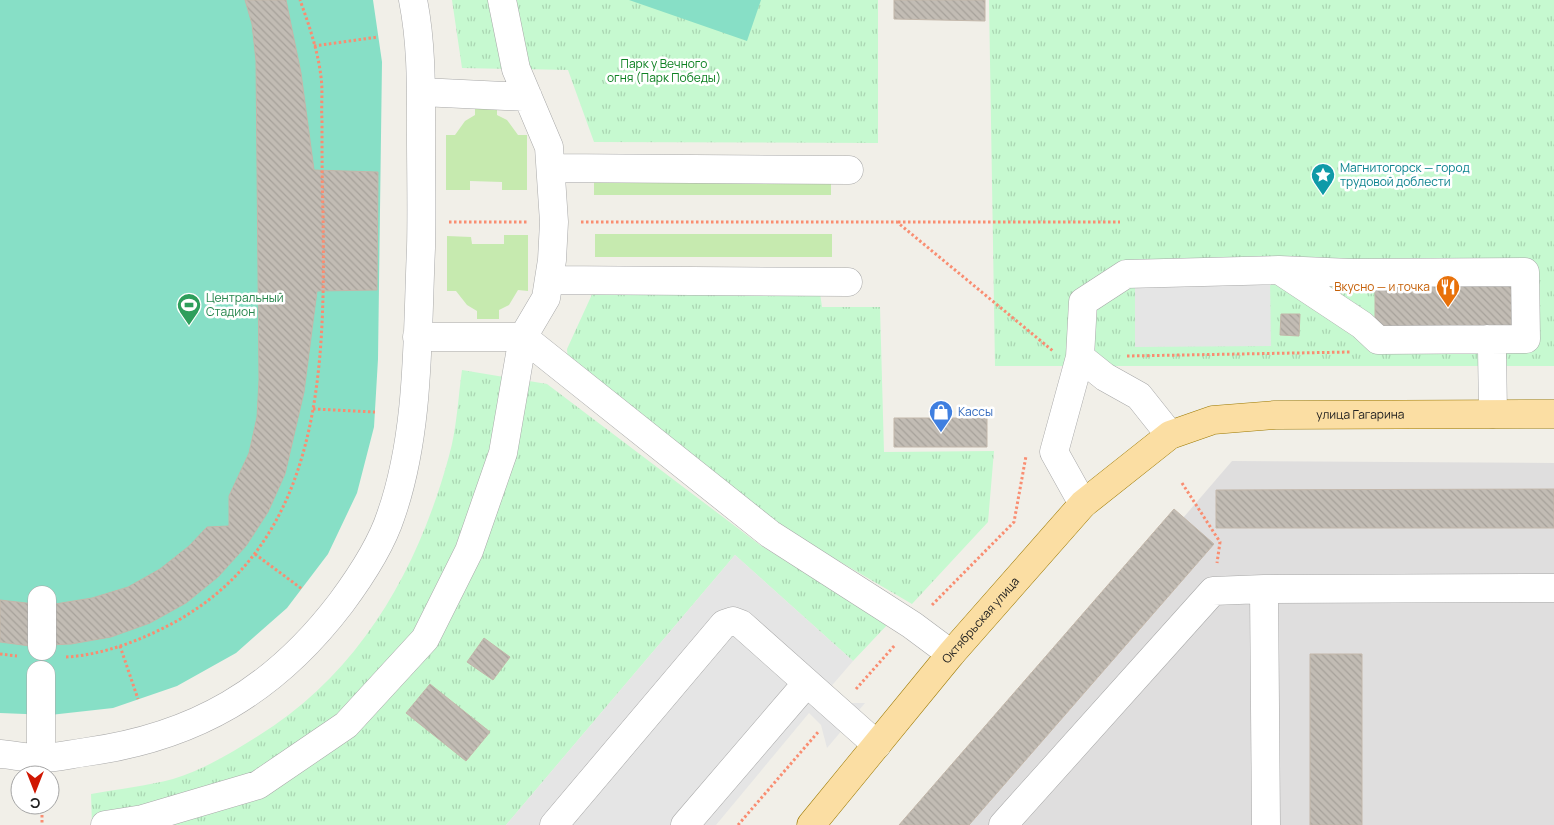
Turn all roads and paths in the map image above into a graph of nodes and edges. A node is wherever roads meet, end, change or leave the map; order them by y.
1 (300, 0) edge
2 (413, 0) edge
3 (509, 3) edge
4 (378, 37) dead end
5 (314, 46) junction
6 (421, 92) junction
7 (528, 97) junction
8 (551, 168) junction
9 (849, 170) dead end
10 (422, 222) junction
11 (554, 222) junction
12 (897, 222) junction
13 (1120, 222) dead end
14 (1279, 270) junction
15 (549, 280) junction
16 (848, 282) dead end
17 (417, 337) junction
18 (522, 337) junction
19 (1487, 338) junction
20 (1353, 352) dead end
21 (1080, 357) junction
22 (313, 409) junction
23 (375, 412) dead end
24 (1493, 414) junction
25 (1554, 414) edge
26 (1170, 435) junction
27 (1182, 483) dead end
28 (1083, 504) junction
29 (255, 554) junction
30 (1554, 588) edge
31 (302, 589) dead end
32 (1264, 589) junction
33 (1213, 591) junction
34 (42, 600) dead end
35 (120, 646) junction
36 (41, 653) junction
37 (0, 654) edge
38 (951, 654) junction
39 (41, 675) dead end
40 (806, 684) junction
41 (138, 699) dead end
42 (877, 745) junction
43 (0, 754) edge
44 (41, 758) junction
45 (105, 825) edge
46 (554, 825) edge
47 (685, 825) edge
48 (811, 825) edge
49 (1003, 825) edge
50 (1266, 825) edge

1 - 5 path
2 - 6 lane
3 - 7 lane
4 - 5 path
5 - 22 path
6 - 7 lane
6 - 10 lane
7 - 8 lane
8 - 9 lane
8 - 11 lane
10 - 11 path
10 - 17 lane
11 - 12 path
11 - 15 lane
12 - 13 path
12 - 21 path
14 - 19 lane
14 - 19 lane
14 - 21 lane
15 - 16 lane
15 - 18 lane
17 - 18 lane
17 - 44 lane
18 - 38 lane
18 - 45 lane
19 - 24 lane
20 - 21 path
21 - 26 lane
21 - 28 lane
22 - 23 path
22 - 29 path
24 - 25 main road, улица Гагарина
24 - 26 main road, улица Гагарина
26 - 28 main road, Октябрьская улица
27 - 33 path
28 - 38 main road, Октябрьская улица
29 - 31 path
29 - 35 path
30 - 32 lane
32 - 33 lane
32 - 50 lane
33 - 49 lane
34 - 36 lane
35 - 36 path
35 - 41 path
36 - 37 path
38 - 42 main road, Октябрьская улица
39 - 44 lane
40 - 42 lane
40 - 46 lane
40 - 47 lane
42 - 48 main road, Октябрьская улица
43 - 44 lane

